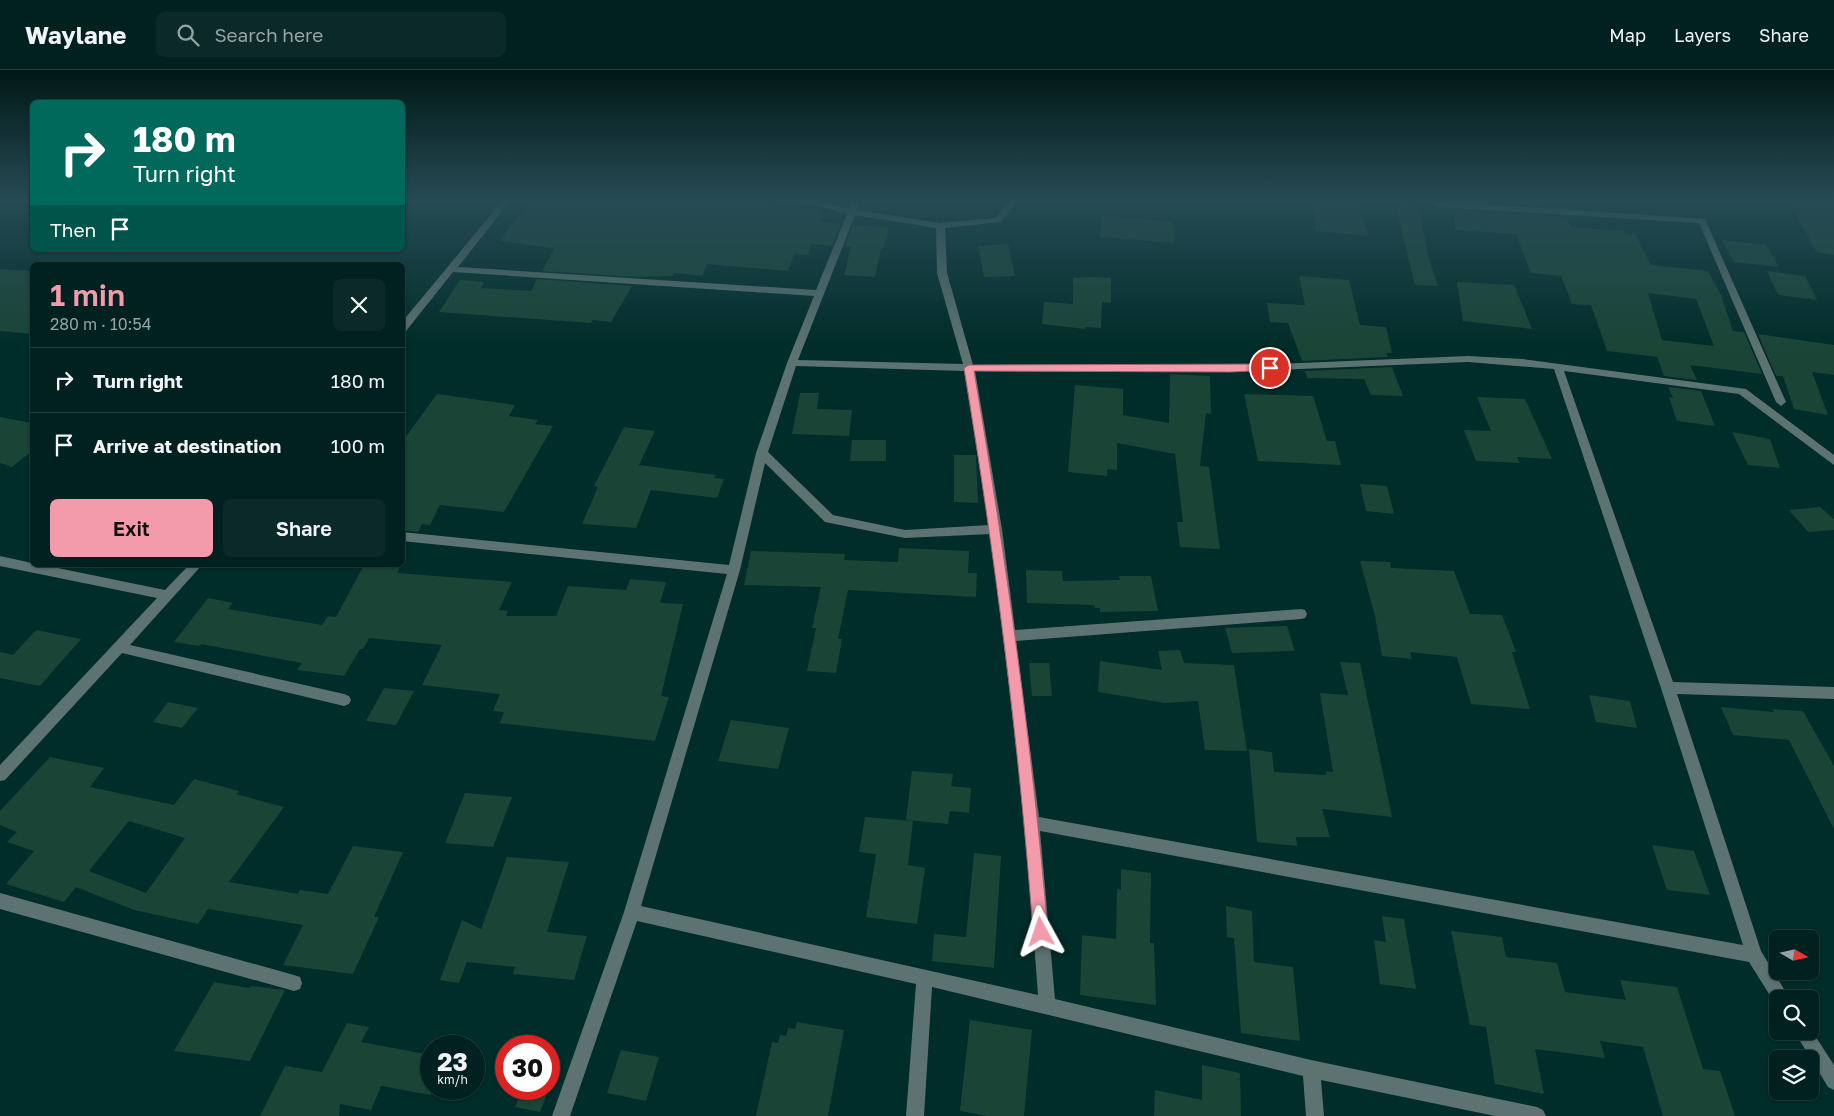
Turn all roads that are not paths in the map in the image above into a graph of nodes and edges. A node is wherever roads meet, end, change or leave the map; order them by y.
1 (466, 249) edge
2 (837, 249) edge
3 (941, 249) edge
4 (1714, 249) edge
5 (449, 269) junction
6 (820, 293) junction
7 (405, 324) edge
8 (792, 363) junction
9 (1558, 367) junction
10 (969, 368) junction
11 (1782, 402) dead end
12 (762, 454) junction
13 (1834, 461) edge
14 (996, 529) junction
15 (405, 536) edge
16 (0, 561) edge
17 (194, 567) edge
18 (734, 570) junction
19 (167, 596) junction
20 (1301, 614) dead end
21 (1009, 636) junction
22 (122, 648) junction
23 (1668, 688) junction
24 (1834, 693) edge
25 (344, 700) dead end
26 (0, 775) edge
27 (1032, 823) junction
28 (0, 901) edge
29 (632, 912) junction
30 (1754, 955) junction
31 (924, 979) junction
32 (294, 983) dead end
33 (1776, 990) edge
34 (1046, 1005) junction
35 (1808, 1040) edge
36 (1311, 1068) junction
37 (1834, 1081) edge
38 (561, 1116) edge
39 (915, 1116) edge
40 (1314, 1116) edge
41 (1537, 1116) edge

1 - 5 street
2 - 6 street
3 - 10 street
4 - 11 street
5 - 6 street
5 - 7 street
6 - 8 street
8 - 10 street
8 - 12 street
9 - 10 street
9 - 13 street
9 - 23 street
10 - 14 street
12 - 14 street
12 - 18 street
14 - 21 street
15 - 18 street
16 - 19 street
17 - 19 street
18 - 29 street
19 - 22 street
20 - 21 street
21 - 27 street
22 - 25 street
22 - 26 street
23 - 24 street
23 - 30 street
27 - 30 street
27 - 34 street
28 - 32 street
29 - 31 street
29 - 38 street
30 - 33 street
31 - 34 street
31 - 39 street
34 - 36 street
35 - 37 street
36 - 40 street
36 - 41 street

